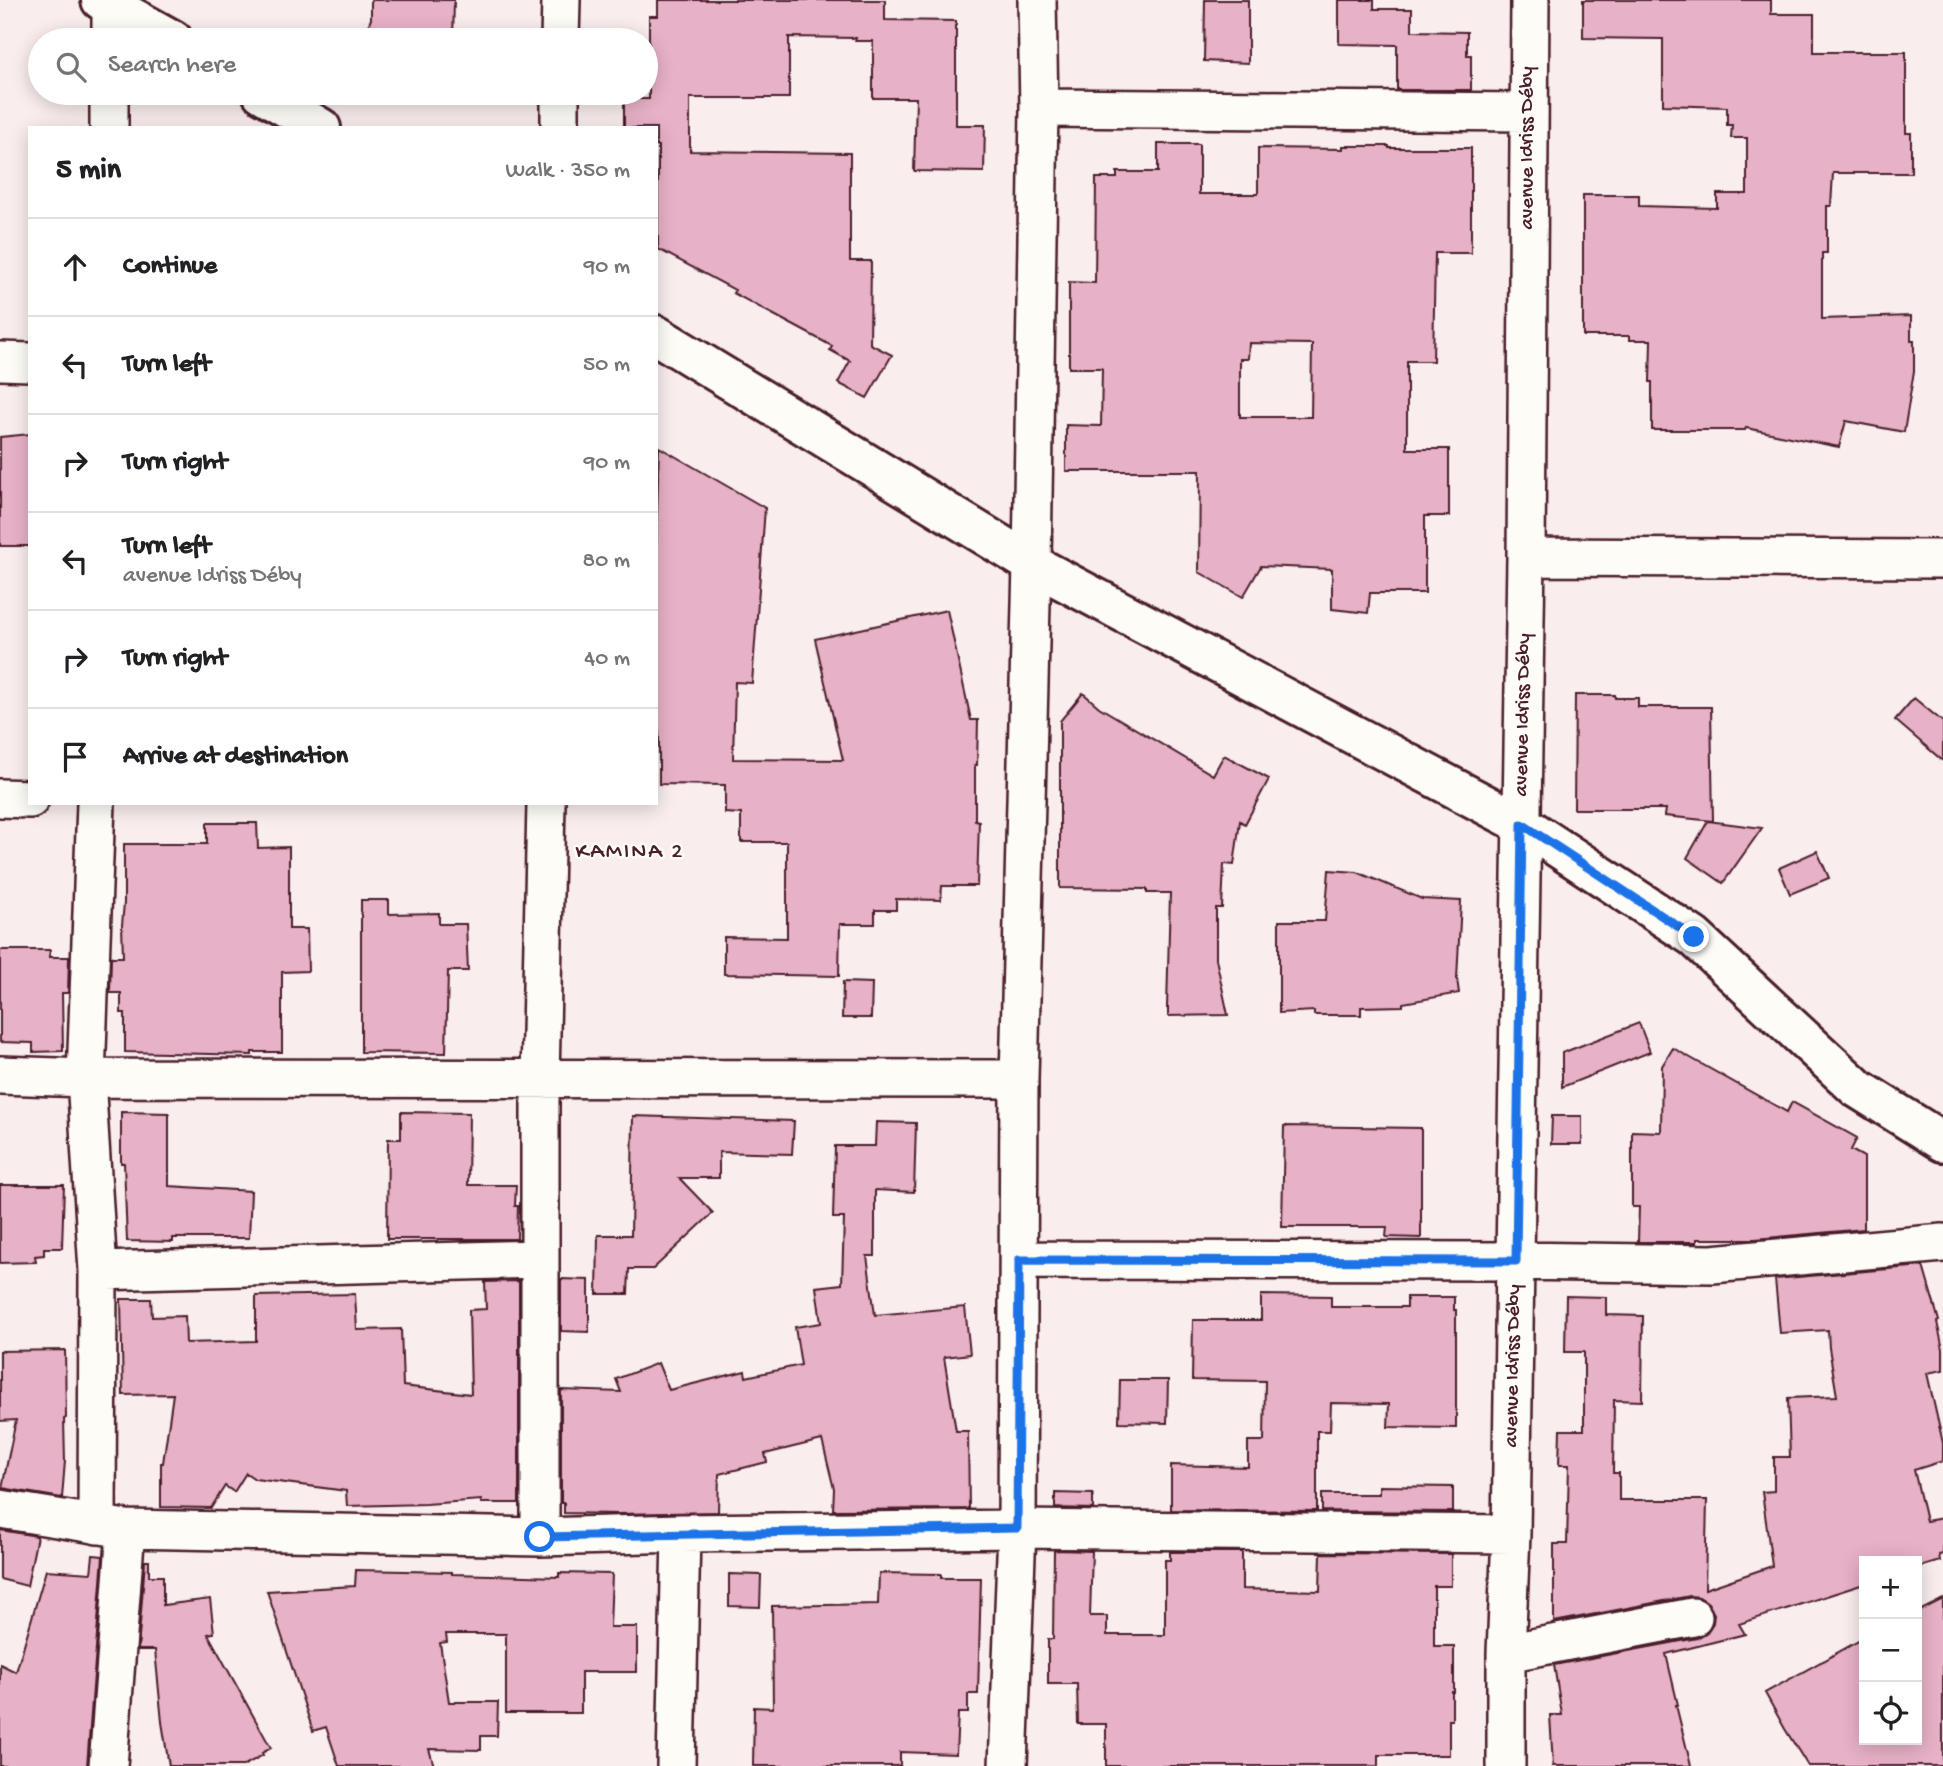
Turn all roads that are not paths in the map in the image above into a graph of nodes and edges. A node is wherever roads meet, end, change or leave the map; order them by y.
1 (561, 0) edge
2 (1037, 0) edge
3 (1530, 0) edge
4 (109, 11) edge
5 (147, 28) edge
6 (560, 28) edge
7 (110, 105) edge
8 (282, 105) edge
9 (560, 105) edge
10 (1039, 108) junction
11 (1527, 112) junction
12 (109, 126) edge
13 (318, 126) edge
14 (559, 126) edge
15 (658, 336) edge
16 (0, 361) edge
17 (28, 362) edge
18 (1526, 557) junction
19 (1943, 559) edge
20 (1032, 564) junction
21 (0, 798) edge
22 (28, 799) edge
23 (96, 805) edge
24 (546, 805) edge
25 (1522, 824) junction
26 (0, 1075) edge
27 (86, 1078) junction
28 (540, 1079) junction
29 (1019, 1079) junction
30 (1943, 1142) edge
31 (1943, 1243) edge
32 (540, 1259) junction
33 (1019, 1260) junction
34 (1516, 1261) junction
35 (98, 1271) junction
36 (0, 1509) edge
37 (111, 1527) junction
38 (1017, 1528) junction
39 (681, 1533) junction
40 (1511, 1534) junction
41 (540, 1537) junction
42 (1693, 1617) dead end
43 (1506, 1653) junction
44 (108, 1766) edge
45 (676, 1766) edge
46 (1008, 1766) edge
47 (1506, 1766) edge

1 - 6 street
2 - 10 street
3 - 11 street, avenue Idriss Déby
4 - 5 street
7 - 12 street
8 - 13 street
9 - 14 street
10 - 11 street
10 - 20 street
11 - 18 street, avenue Idriss Déby
15 - 20 street
16 - 17 street
18 - 19 street
18 - 25 street, avenue Idriss Déby
20 - 25 street
20 - 29 street
21 - 22 street
23 - 27 street
24 - 28 street
25 - 30 street
25 - 34 street, avenue Idriss Déby
26 - 27 street
27 - 28 street
27 - 35 street
28 - 29 street
28 - 32 street
29 - 33 street
31 - 34 street
32 - 35 street
32 - 41 street
33 - 34 street
33 - 38 street
34 - 40 street, avenue Idriss Déby
35 - 37 street
36 - 37 street
37 - 41 street
37 - 44 street
38 - 39 street
38 - 40 street
38 - 46 street
39 - 41 street
39 - 45 street
40 - 43 street, avenue Idriss Déby
42 - 43 street
43 - 47 street, avenue Idriss Déby

